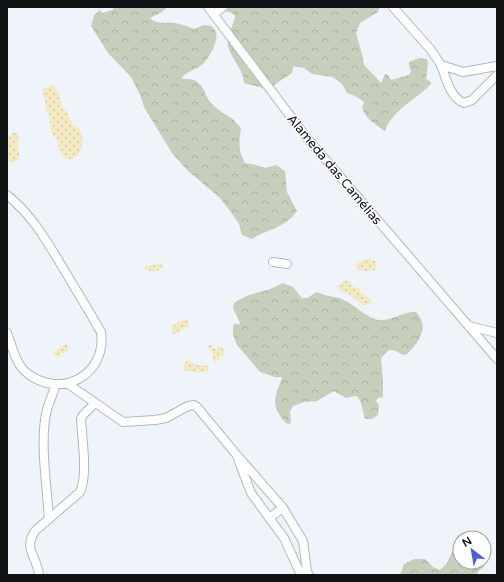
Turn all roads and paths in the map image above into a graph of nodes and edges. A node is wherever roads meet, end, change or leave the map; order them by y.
1 (208, 7) edge
2 (223, 7) edge
3 (397, 9) edge
4 (214, 14) junction
5 (441, 65) junction
6 (497, 66) edge
7 (497, 75) edge
8 (7, 195) edge
9 (273, 262) dead end
10 (287, 264) dead end
11 (469, 326) junction
12 (7, 333) edge
13 (497, 333) edge
14 (13, 349) junction
15 (7, 357) edge
16 (497, 359) edge
17 (56, 384) junction
18 (68, 384) junction
19 (96, 402) junction
20 (236, 454) junction
21 (283, 508) junction
22 (269, 518) junction
23 (47, 520) junction
24 (39, 575) edge
25 (301, 575) edge
26 (309, 575) edge

1 - 4 street, Alameda das Camélias
2 - 4 street
3 - 5 street
4 - 11 street, Alameda das Camélias
5 - 6 street
5 - 7 street
8 - 18 street
9 - 10 street
11 - 13 street
11 - 16 street, Alameda das Camélias
12 - 14 street
14 - 15 street
14 - 17 street
17 - 18 street
17 - 23 street
18 - 19 street
19 - 20 street
19 - 23 street
20 - 21 street
20 - 22 street
21 - 22 street
21 - 26 street
22 - 25 street
23 - 24 street

